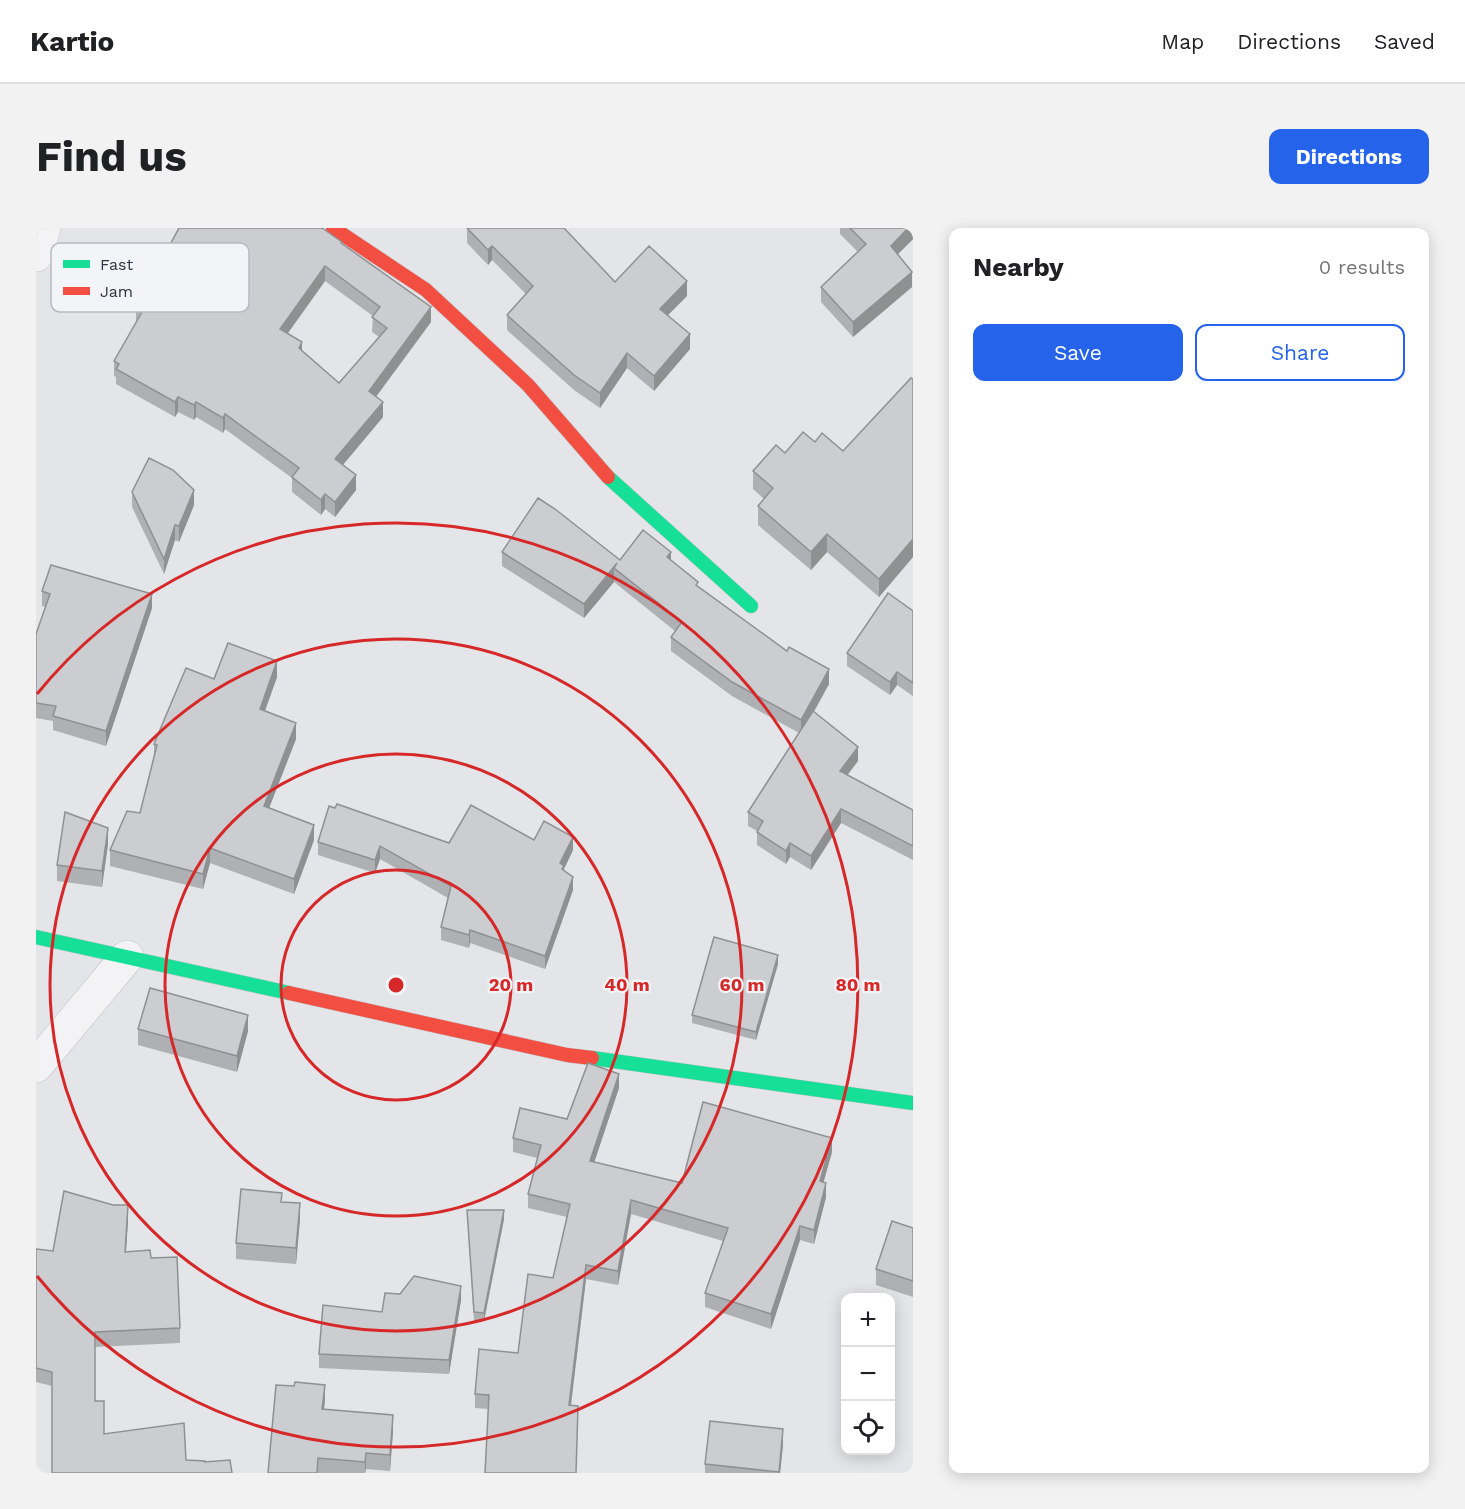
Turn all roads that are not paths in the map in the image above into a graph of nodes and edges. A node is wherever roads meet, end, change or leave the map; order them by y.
1 (44, 228) edge
2 (333, 228) edge
3 (36, 255) edge
4 (751, 606) dead end
5 (36, 937) edge
6 (127, 957) junction
7 (36, 1066) edge
8 (913, 1103) edge

1 - 3 street
2 - 4 street
5 - 6 street
6 - 7 street
6 - 8 street

